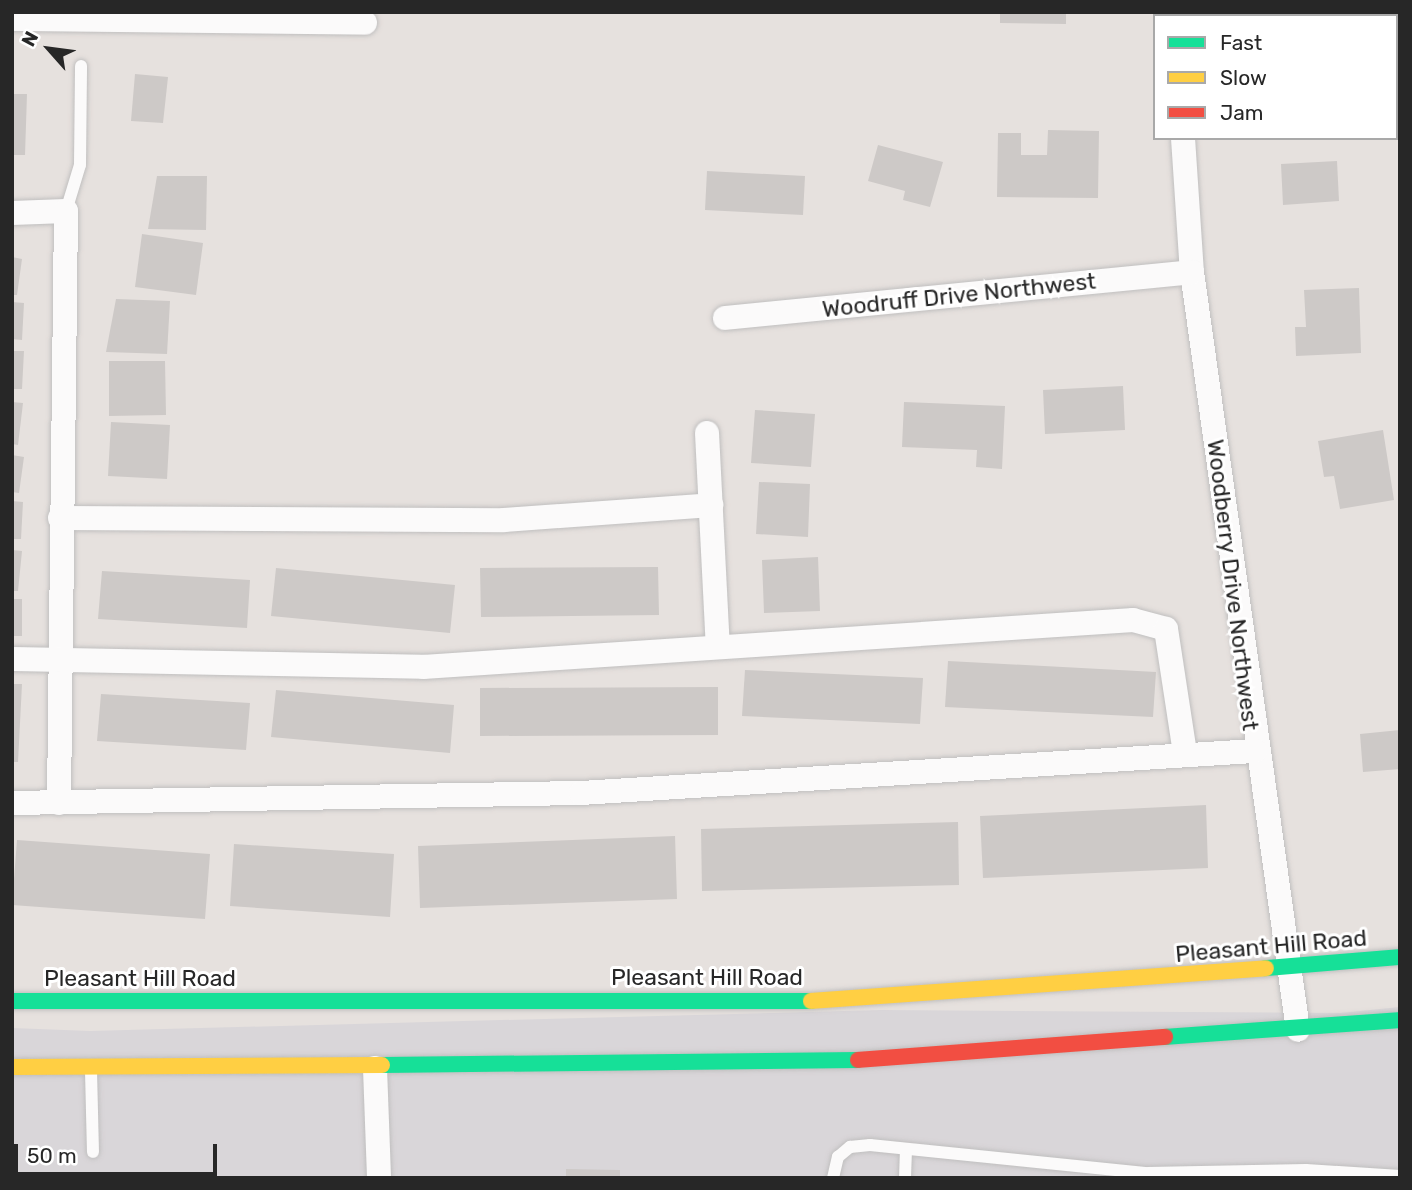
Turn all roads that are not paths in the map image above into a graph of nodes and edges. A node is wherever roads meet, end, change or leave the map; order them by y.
1 (144, 17) edge
2 (12, 19) edge
3 (365, 23) dead end
4 (80, 66) dead end
5 (1183, 140) edge
6 (66, 211) junction
7 (12, 213) edge
8 (1192, 272) junction
9 (726, 318) dead end
10 (707, 433) dead end
11 (711, 505) junction
12 (60, 519) junction
13 (718, 648) junction
14 (12, 659) edge
15 (58, 661) junction
16 (1255, 751) junction
17 (1185, 753) junction
18 (12, 803) edge
19 (59, 803) junction
20 (1400, 957) edge
21 (1293, 970) junction
22 (12, 1001) edge
23 (1400, 1020) edge
24 (1298, 1030) junction
25 (12, 1067) edge
26 (91, 1068) junction
27 (375, 1069) junction
28 (905, 1150) junction
29 (93, 1152) dead end
30 (1400, 1176) edge
31 (379, 1178) edge
32 (832, 1178) edge
33 (905, 1178) edge

1 - 2 street
1 - 3 street
4 - 6 lane
5 - 8 street, Woodberry Drive Northwest
6 - 7 street
6 - 12 street
8 - 9 street, Woodruff Drive Northwest
8 - 16 street, Woodberry Drive Northwest
10 - 11 street
11 - 12 street
11 - 13 street
12 - 15 street
13 - 15 street
13 - 17 street
14 - 15 street
15 - 19 street
16 - 17 street
16 - 21 street, Woodberry Drive Northwest
17 - 19 street
18 - 19 street
20 - 21 highway, Pleasant Hill Road
21 - 22 highway, Pleasant Hill Road
21 - 24 street, Woodberry Drive Northwest
23 - 24 highway
24 - 27 highway
25 - 26 highway
26 - 27 highway
26 - 29 lane
27 - 31 street
28 - 30 lane
28 - 32 lane
28 - 33 lane

